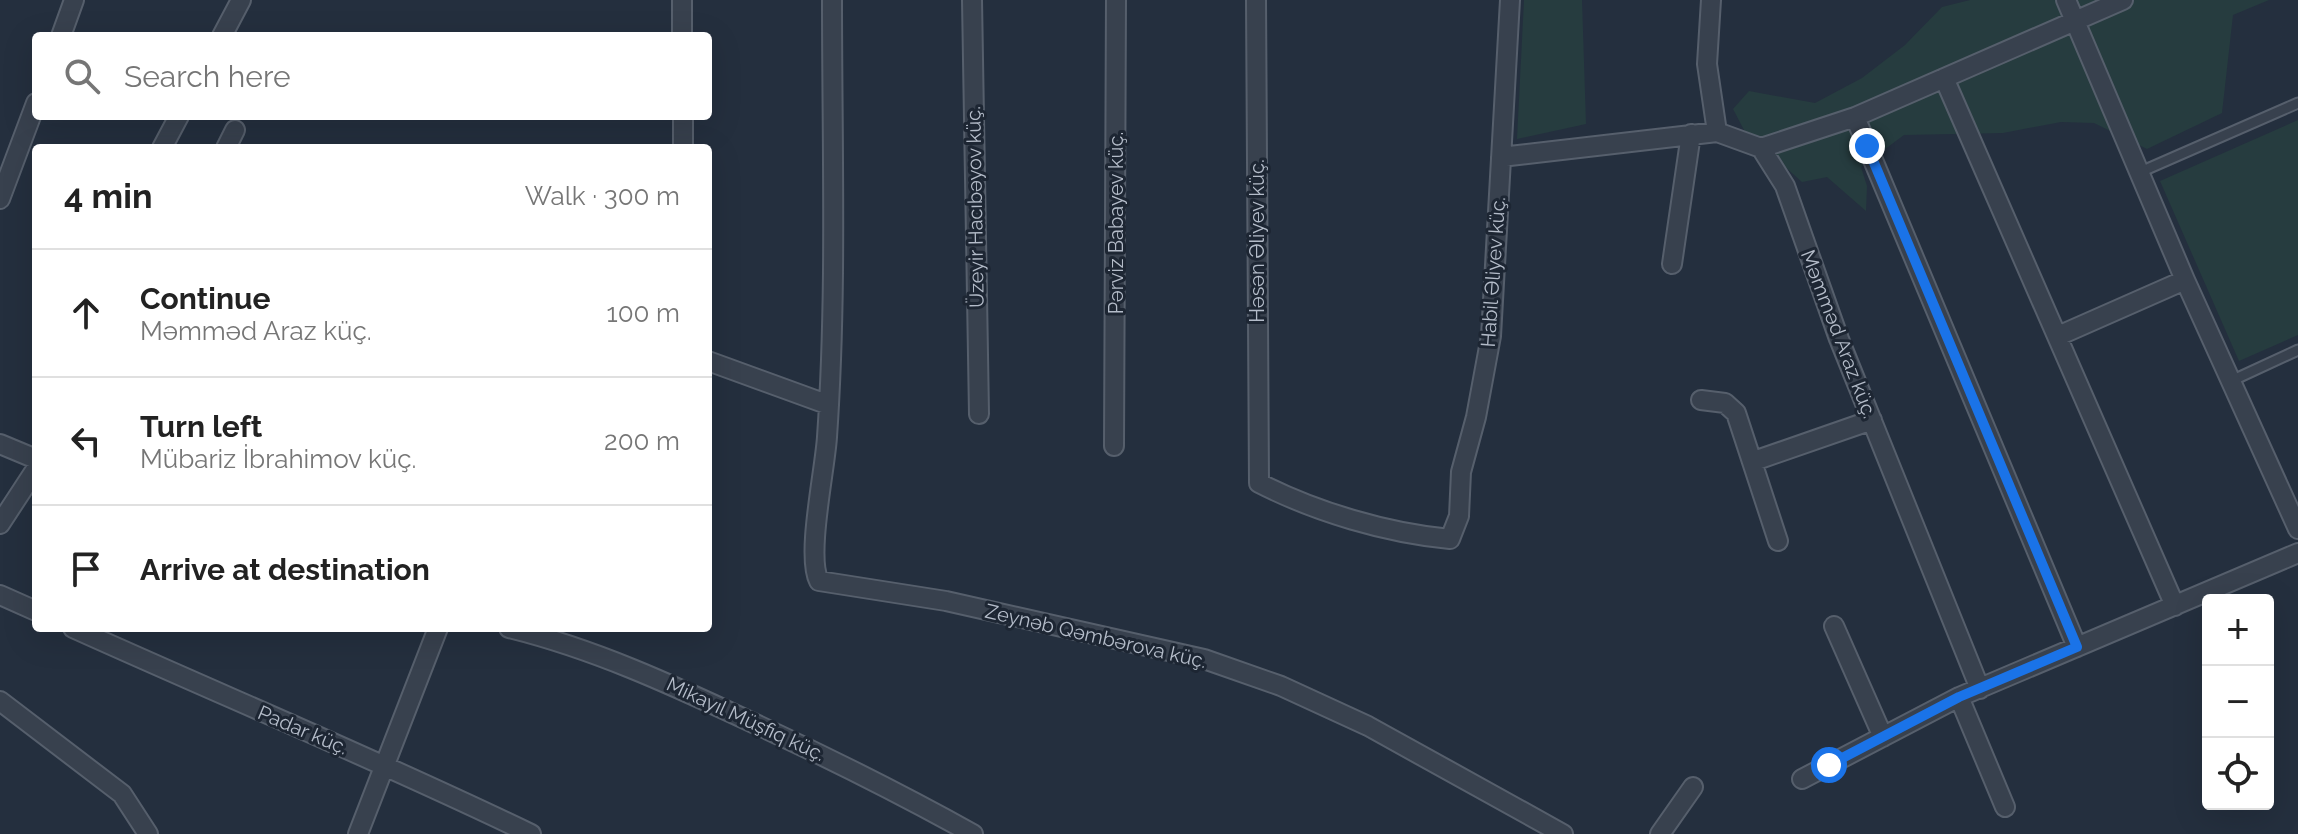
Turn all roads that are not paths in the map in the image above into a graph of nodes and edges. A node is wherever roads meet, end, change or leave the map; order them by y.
1 (74, 0) edge
2 (241, 0) edge
3 (682, 0) edge
4 (832, 0) edge
5 (972, 0) edge
6 (1116, 0) edge
7 (1256, 0) edge
8 (1510, 0) edge
9 (1711, 0) edge
10 (2066, 0) edge
11 (2123, 0) edge
12 (2075, 21) junction
13 (62, 32) edge
14 (224, 32) edge
15 (682, 32) edge
16 (1944, 78) junction
17 (2298, 103) edge
18 (32, 114) edge
19 (1855, 117) junction
20 (177, 120) edge
21 (683, 120) edge
22 (235, 130) dead end
23 (1717, 132) junction
24 (1691, 134) junction
25 (164, 144) edge
26 (228, 144) edge
27 (683, 144) edge
28 (1761, 148) junction
29 (1501, 157) junction
30 (2138, 173) junction
31 (0, 199) edge
32 (1672, 264) dead end
33 (2185, 280) junction
34 (2058, 336) junction
35 (2298, 350) edge
36 (712, 362) edge
37 (2231, 381) junction
38 (1701, 400) dead end
39 (829, 405) junction
40 (979, 414) dead end
41 (1872, 420) junction
42 (0, 444) edge
43 (1114, 446) dead end
44 (32, 457) edge
45 (1754, 461) junction
46 (32, 475) edge
47 (0, 524) edge
48 (2298, 529) edge
49 (1450, 539) joint
50 (1778, 541) dead end
51 (2298, 553) edge
52 (0, 595) edge
53 (2175, 606) junction
54 (32, 609) edge
55 (1834, 626) dead end
56 (82, 632) edge
57 (436, 632) edge
58 (525, 632) edge
59 (2077, 647) junction
60 (1980, 689) junction
61 (1959, 697) junction
62 (0, 701) edge
63 (1883, 737) junction
64 (385, 764) junction
65 (1802, 779) dead end
66 (1693, 787) dead end
67 (2005, 807) dead end
68 (1528, 826) edge
69 (148, 834) edge
70 (358, 834) edge
71 (531, 834) edge
72 (973, 834) edge
73 (1563, 834) edge
74 (1660, 834) edge

1 - 13 street
2 - 14 street
3 - 15 street
4 - 39 street, Zeynəb Qəmbərova küç.
5 - 40 street, Üzeyir Hacıbəyov küç.
6 - 43 street, Pərviz Babayev küç.
7 - 49 street, Həsən Əliyev küç.
8 - 29 street, Habil Əliyev küç.
9 - 23 street
10 - 12 street
11 - 12 street
12 - 16 street
12 - 30 street
16 - 19 street
16 - 34 street
17 - 30 lane
18 - 31 street
19 - 28 street
19 - 59 street
20 - 25 street
21 - 27 street
22 - 26 street
23 - 24 street
23 - 28 street
24 - 29 street
24 - 32 street
28 - 41 street, Məmməd Araz küç.
29 - 49 street, Habil Əliyev küç.
30 - 33 street
33 - 34 street
33 - 37 street
34 - 53 street
35 - 37 lane
36 - 39 street
37 - 48 street
38 - 45 street
39 - 68 street, Zeynəb Qəmbərova küç.
41 - 45 street
41 - 60 street, Məmməd Araz küç.
42 - 44 street
45 - 50 street
46 - 47 street
51 - 53 street
52 - 54 street
53 - 59 street
55 - 63 street
56 - 64 street, Padar küç.
57 - 64 street
58 - 72 street, Mikayıl Müşfiq küç.
59 - 60 street
60 - 61 street
61 - 63 street
61 - 67 street
62 - 69 street
63 - 65 street
64 - 70 street
64 - 71 street, Padar küç.
66 - 74 street
68 - 73 street, Zeynəb Qəmbərova küç.

